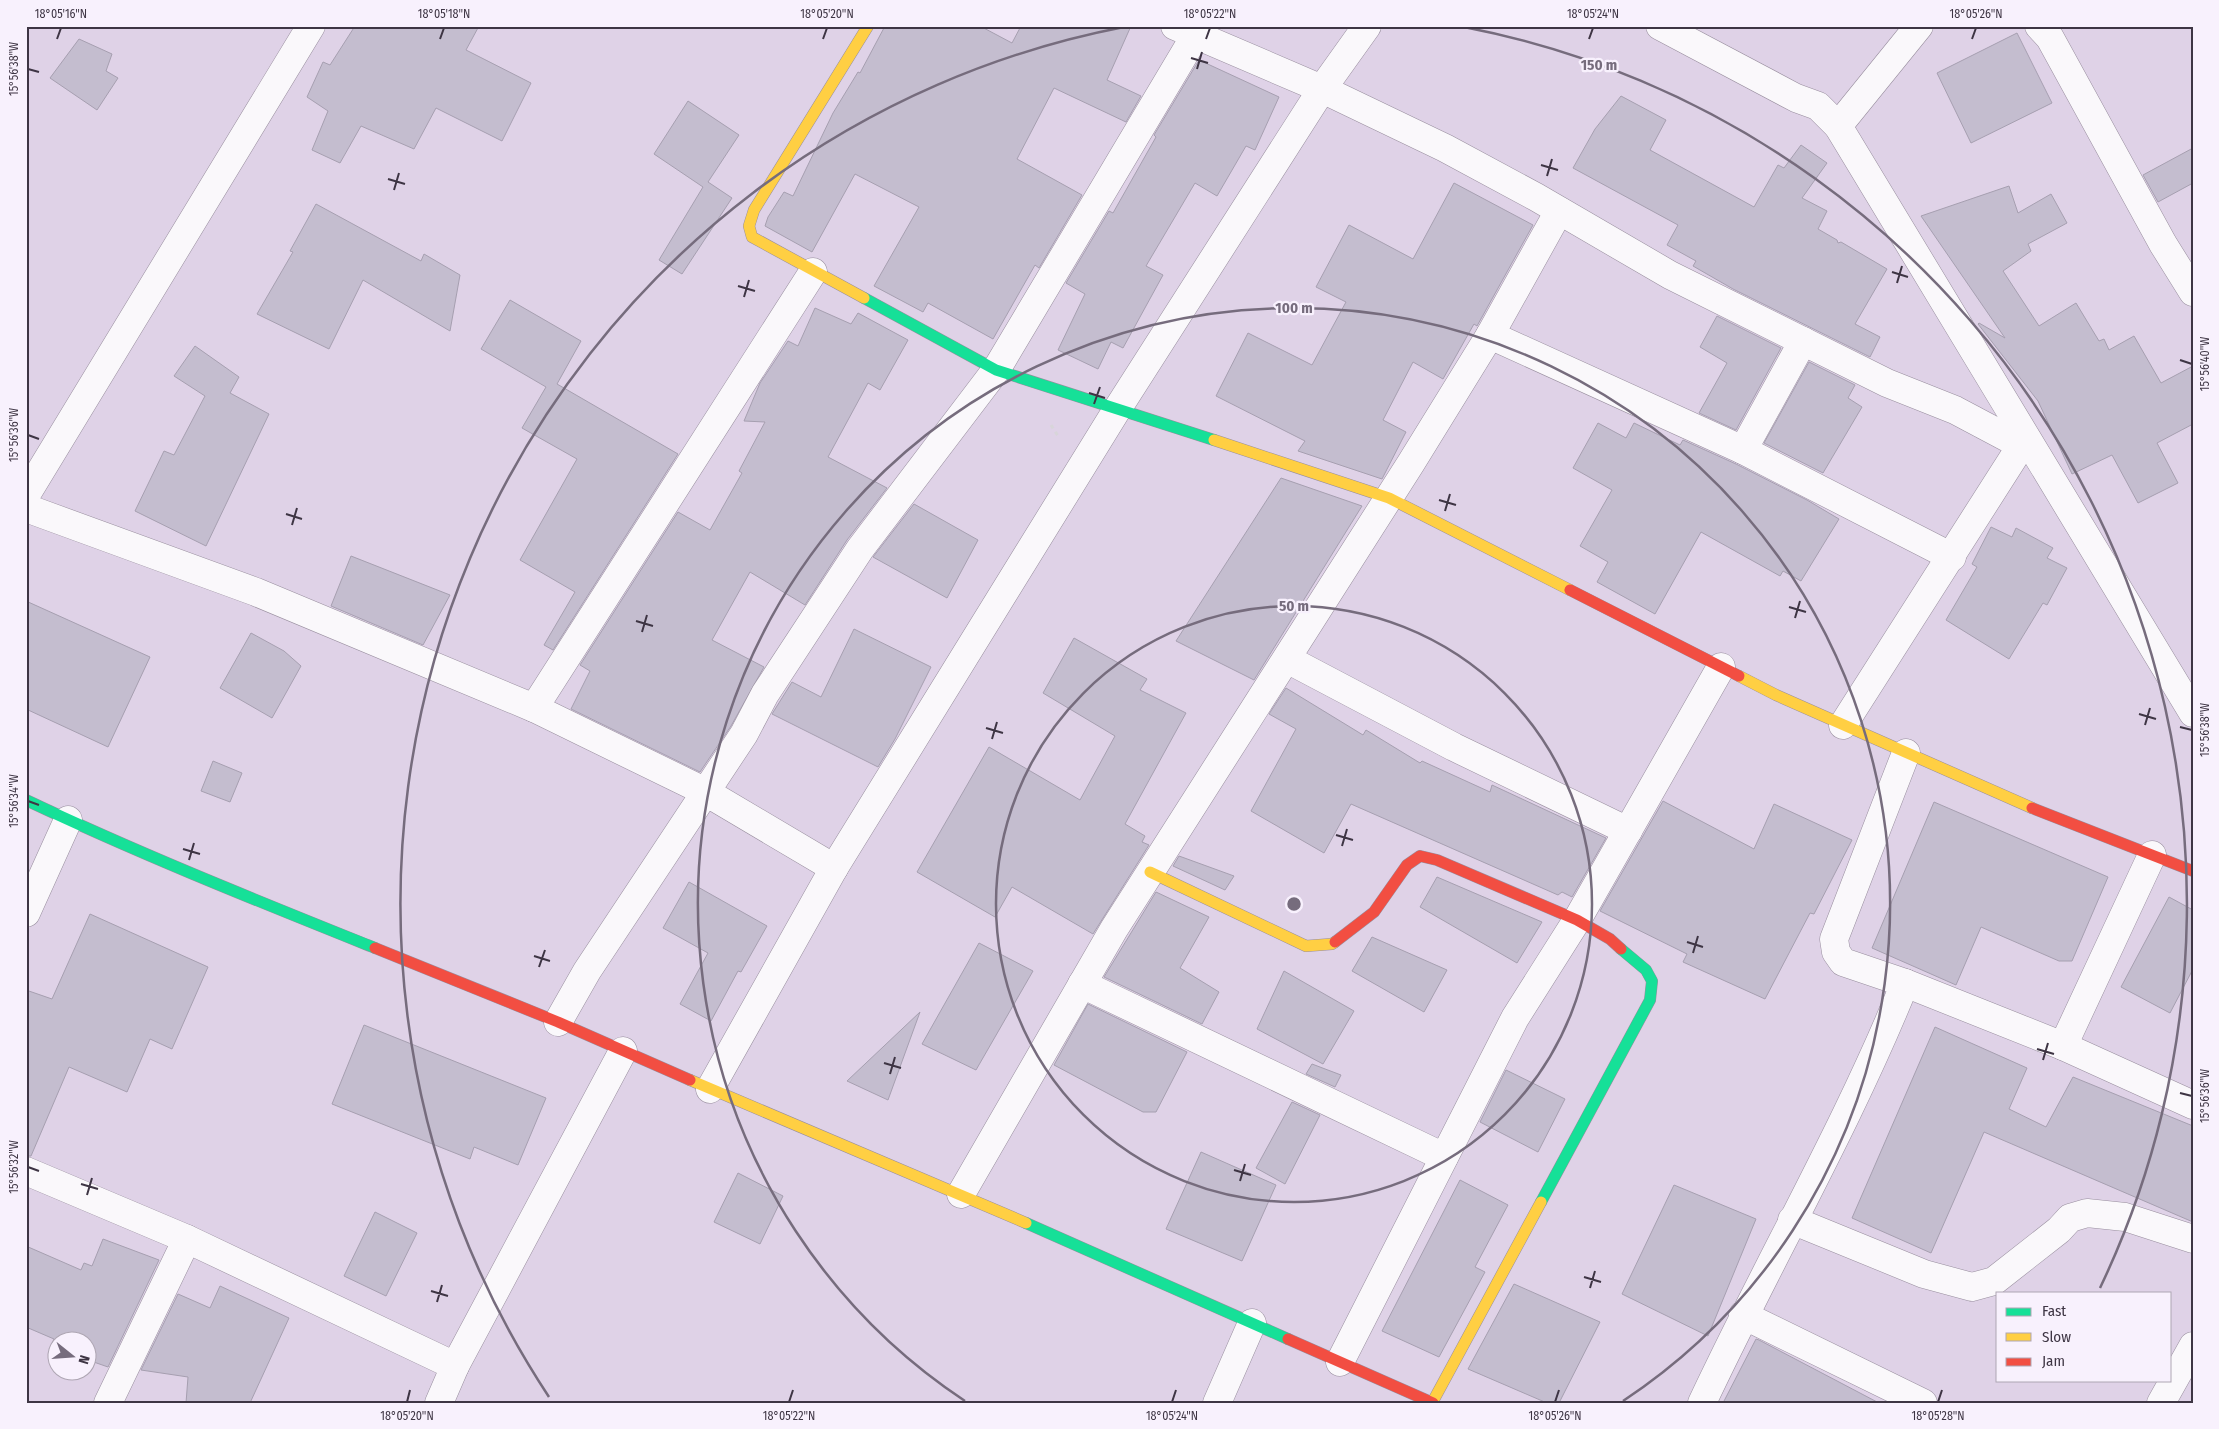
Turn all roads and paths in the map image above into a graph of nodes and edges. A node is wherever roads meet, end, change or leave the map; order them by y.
1 (312, 26) edge
2 (868, 26) edge
3 (1367, 26) edge
4 (1660, 26) edge
5 (1919, 26) edge
6 (2039, 26) edge
7 (1185, 31) edge
8 (1322, 89) junction
9 (1838, 126) junction
10 (1559, 210) junction
11 (813, 272) junction
12 (2193, 292) edge
13 (1490, 335) junction
14 (1803, 341) junction
15 (1007, 373) junction
16 (1118, 408) junction
17 (2024, 442) junction
18 (1743, 450) junction
19 (1073, 482) junction
20 (26, 495) edge
21 (1389, 498) junction
22 (26, 508) edge
23 (1952, 557) junction
24 (1287, 658) junction
25 (1721, 667) junction
26 (534, 708) junction
27 (2193, 713) edge
28 (1843, 725) junction
29 (1906, 753) junction
30 (704, 791) junction
31 (26, 800) edge
32 (68, 820) junction
33 (1628, 831) junction
34 (2152, 855) junction
35 (834, 868) junction
36 (2193, 871) edge
37 (1150, 872) junction
38 (26, 913) edge
39 (1578, 920) junction
40 (1905, 983) junction
41 (1082, 984) junction
42 (558, 1022) junction
43 (2063, 1046) junction
44 (623, 1051) junction
45 (710, 1089) junction
46 (2193, 1105) edge
47 (1444, 1158) junction
48 (26, 1171) edge
49 (961, 1194) junction
50 (1792, 1220) junction
51 (187, 1239) junction
52 (2193, 1239) edge
53 (1744, 1315) junction
54 (1252, 1323) junction
55 (2193, 1346) edge
56 (1340, 1362) junction
57 (455, 1366) junction
58 (108, 1403) edge
59 (439, 1403) edge
60 (1217, 1403) edge
61 (1432, 1403) edge
62 (1702, 1403) edge
63 (1924, 1403) edge
64 (2161, 1403) edge

1 - 20 street
2 - 11 street
3 - 8 street
4 - 9 street
5 - 9 street
6 - 12 street
7 - 8 street
7 - 15 street
8 - 10 street
8 - 16 street
9 - 17 street
10 - 13 street
10 - 14 street
11 - 15 street
11 - 26 street
13 - 18 street
13 - 21 street
14 - 17 street
14 - 18 street
15 - 16 street
15 - 19 path
15 - 30 street
16 - 19 street
16 - 21 street
17 - 23 street
17 - 27 street
18 - 23 street
19 - 35 street
21 - 24 street
21 - 25 street
22 - 26 street
23 - 28 street
24 - 33 street
24 - 37 street
25 - 28 street
25 - 33 street
26 - 30 street
28 - 29 street
29 - 34 street
29 - 40 street
30 - 35 street
30 - 42 street
31 - 32 street
32 - 38 street
32 - 42 street
33 - 39 street
34 - 36 street
34 - 43 street
35 - 45 street
37 - 39 street
37 - 41 street
39 - 47 street
39 - 61 street
40 - 43 street
40 - 50 street
41 - 47 street
41 - 49 street
42 - 44 street
43 - 46 street
44 - 45 street
44 - 57 street
45 - 49 street
47 - 56 street
48 - 51 street
49 - 54 street
50 - 52 street
50 - 53 street
51 - 57 street
51 - 58 street
53 - 62 street
53 - 63 street
54 - 56 street
54 - 60 street
55 - 64 street
56 - 61 street
57 - 59 street

